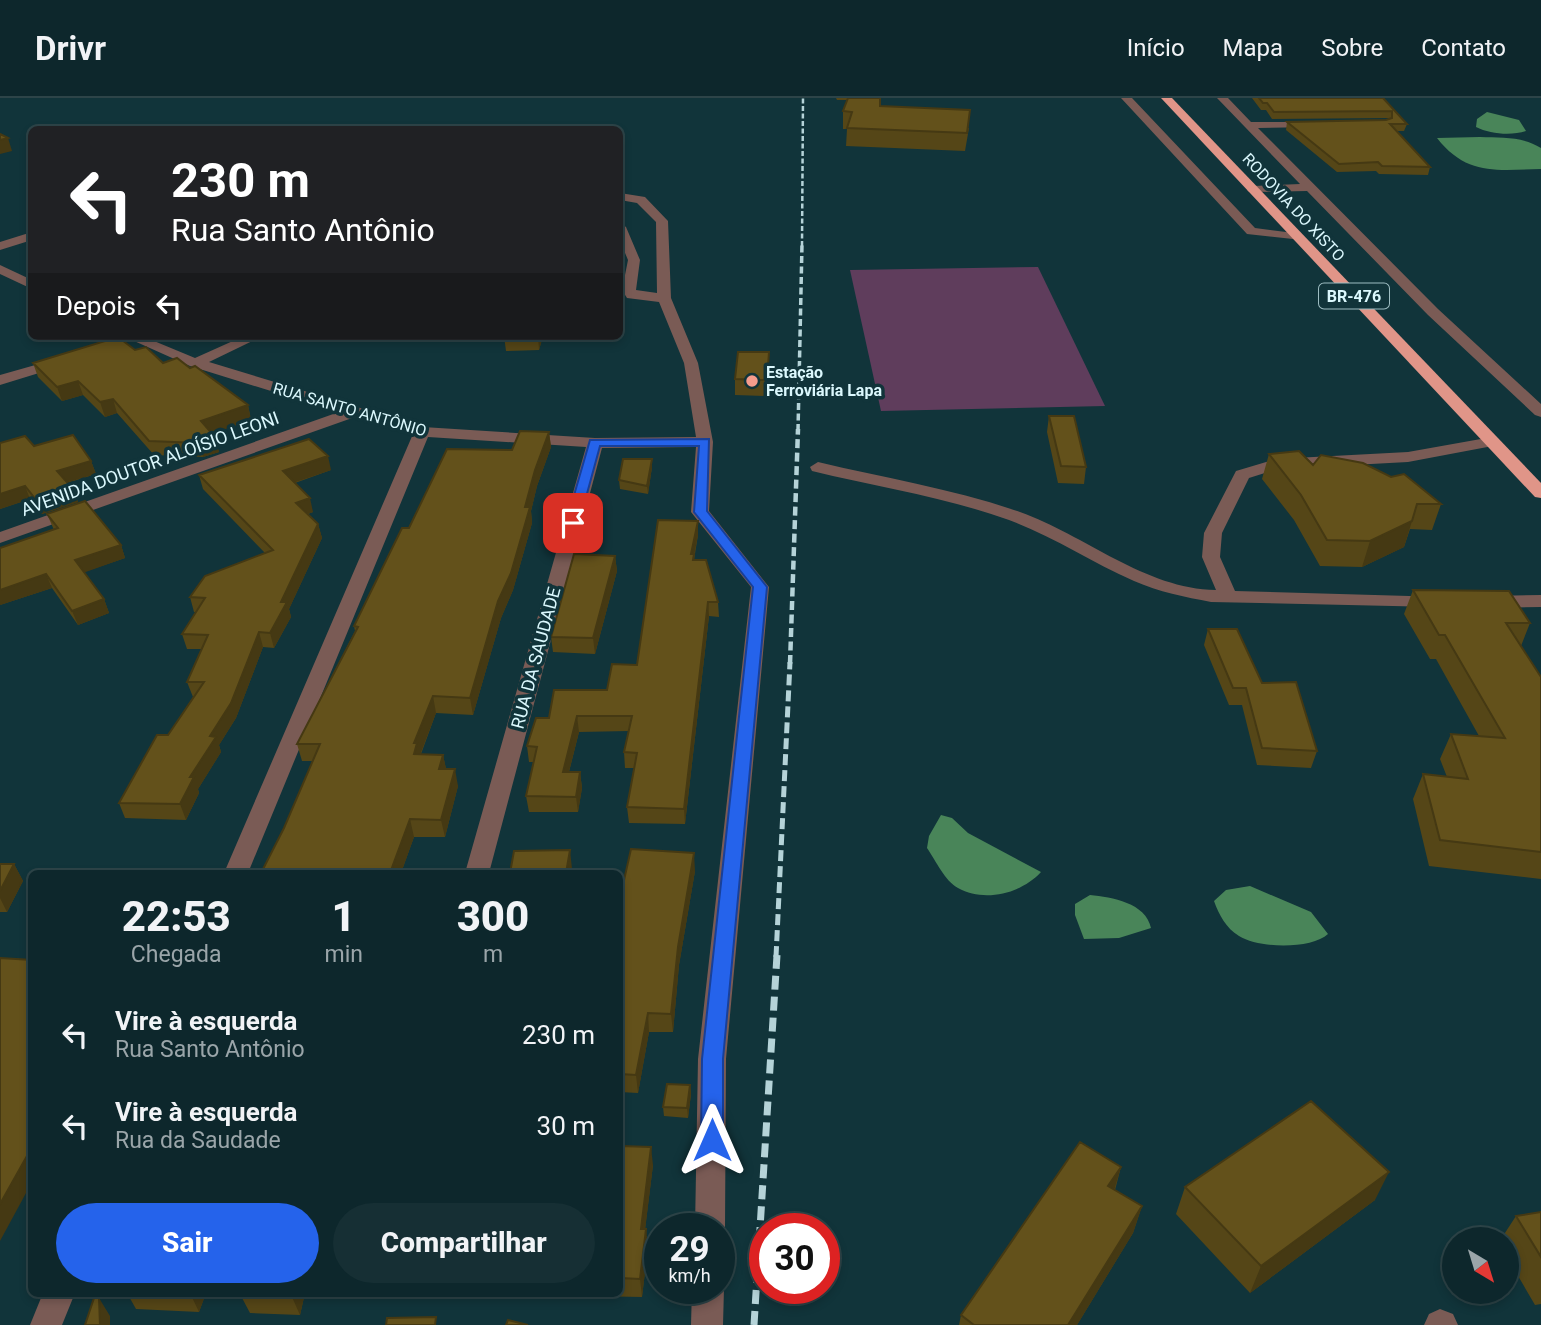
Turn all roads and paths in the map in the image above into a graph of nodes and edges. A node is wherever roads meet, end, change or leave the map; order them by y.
1 (1126, 98) edge
2 (1166, 98) edge
3 (1222, 98) edge
4 (1331, 123) edge
5 (1251, 125) junction
6 (1311, 187) junction
7 (1253, 190) junction
8 (623, 197) edge
9 (623, 234) edge
10 (28, 237) edge
11 (1298, 237) junction
12 (0, 246) edge
13 (0, 269) edge
14 (28, 283) edge
15 (664, 298) junction
16 (128, 340) edge
17 (138, 340) edge
18 (247, 340) edge
19 (111, 347) edge
20 (74, 358) edge
21 (195, 363) junction
22 (0, 380) edge
23 (353, 412) junction
24 (1541, 412) edge
25 (422, 432) junction
26 (705, 442) junction
27 (1492, 442) junction
28 (595, 443) junction
29 (818, 467) dead end
30 (1541, 493) edge
31 (0, 538) edge
32 (1228, 596) junction
33 (1541, 601) edge
34 (237, 870) edge
35 (478, 870) edge
36 (710, 1213) edge
37 (57, 1297) edge
38 (708, 1304) edge
39 (46, 1325) edge
40 (707, 1325) edge

1 - 11 street
2 - 7 highway, RODOVIA DO XISTO / BR-476
3 - 5 street
4 - 5 street
5 - 6 street
6 - 7 street
6 - 24 street
7 - 11 highway, RODOVIA DO XISTO / BR-476
8 - 15 street
9 - 15 street
10 - 12 street
11 - 27 highway, RODOVIA DO XISTO / BR-476
13 - 14 street
15 - 26 street
16 - 19 street
17 - 21 street, RUA SANTO ANTÔNIO
18 - 21 street
20 - 22 street
21 - 23 street, RUA SANTO ANTÔNIO
23 - 25 street, RUA SANTO ANTÔNIO
23 - 31 street, AVENIDA DOUTOR ALOÍSIO LEONI
25 - 28 street, RUA SANTO ANTÔNIO
25 - 34 street
26 - 28 street, RUA SANTO ANTÔNIO
26 - 36 street
27 - 30 highway, RODOVIA DO XISTO / BR-476
27 - 32 street
28 - 35 street, RUA DA SAUDADE
29 - 32 street
32 - 33 street
37 - 39 street
38 - 40 street

